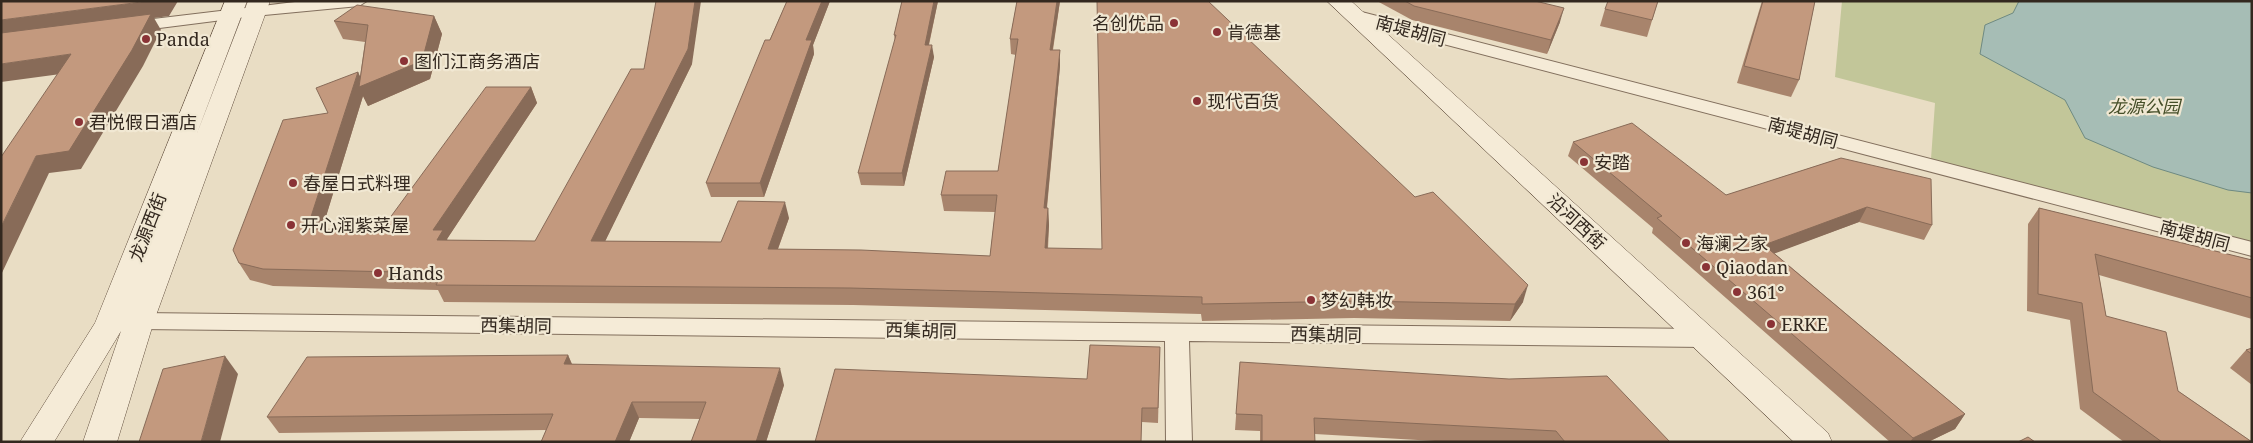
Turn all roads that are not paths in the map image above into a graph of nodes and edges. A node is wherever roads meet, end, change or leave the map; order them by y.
1 (359, 1) edge
2 (244, 7) edge
3 (1346, 8) edge
4 (110, 30) edge
5 (2252, 249) edge
6 (139, 321) junction
7 (1177, 333) junction
8 (1704, 338) junction
9 (36, 442) edge
10 (100, 442) edge
11 (1179, 442) edge
12 (1816, 442) edge

1 - 2 street
2 - 4 street
2 - 6 main road, 龙源西街
2 - 9 main road, 龙源西街
3 - 5 street, 南堤胡同
3 - 8 main road, 沿河西街
6 - 7 street, 西集胡同
6 - 10 main road, 龙源西街
7 - 8 street, 西集胡同
7 - 11 street
8 - 12 main road, 沿河西街

